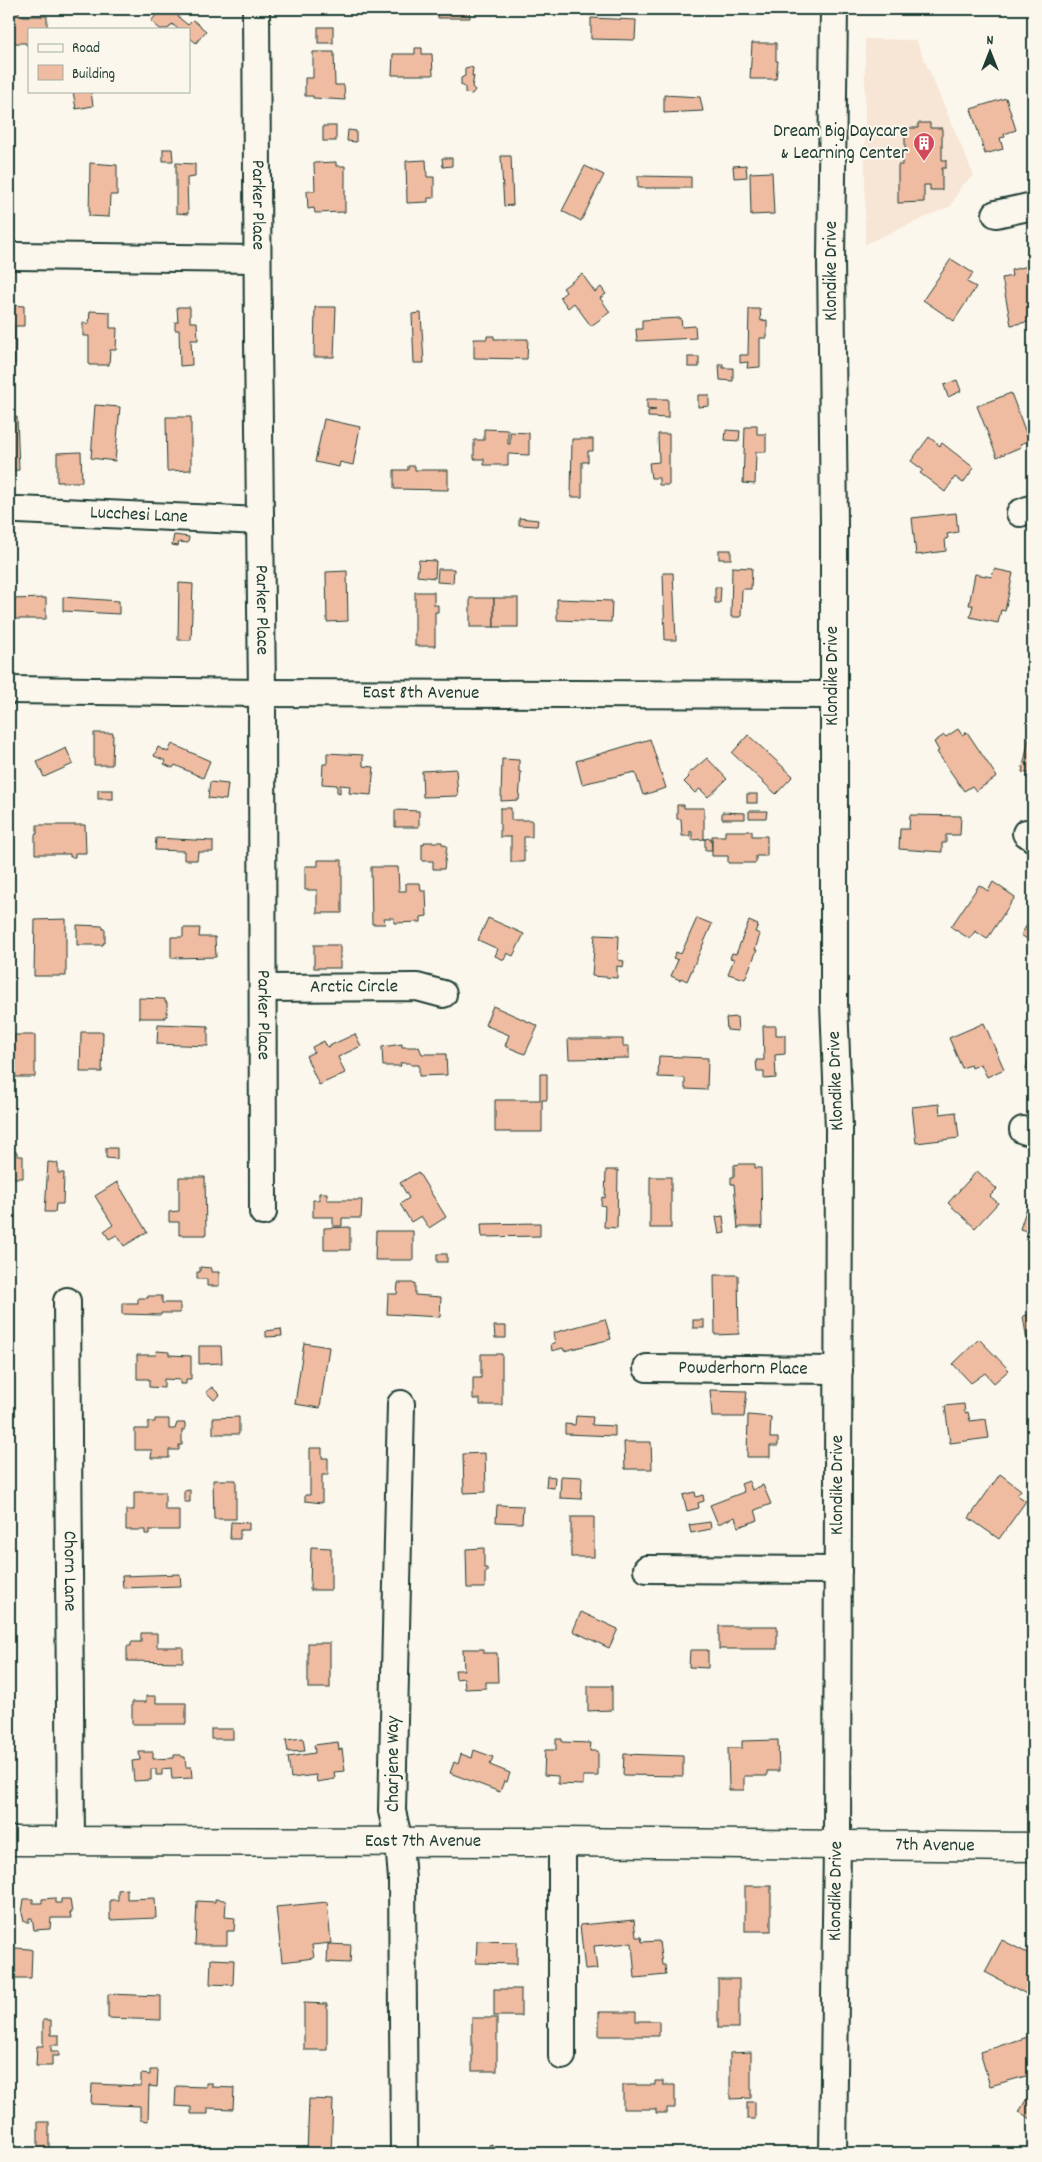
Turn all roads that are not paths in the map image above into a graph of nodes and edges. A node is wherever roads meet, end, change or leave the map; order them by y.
1 (256, 9) edge
2 (834, 9) edge
3 (1033, 206) edge
4 (996, 214) dead end
5 (16, 256) dead end
6 (257, 259) junction
7 (18, 510) dead end
8 (260, 521) junction
9 (9, 690) edge
10 (262, 693) junction
11 (833, 695) junction
12 (264, 988) junction
13 (443, 994) dead end
14 (264, 1212) dead end
15 (67, 1301) dead end
16 (647, 1368) dead end
17 (839, 1370) junction
18 (401, 1404) dead end
19 (647, 1568) dead end
20 (838, 1570) junction
21 (9, 1841) edge
22 (71, 1841) junction
23 (399, 1842) junction
24 (562, 1842) junction
25 (837, 1845) junction
26 (1033, 1847) edge
27 (562, 2056) dead end
28 (404, 2153) edge
29 (833, 2153) edge

1 - 6 street, Parker Place
2 - 11 street, Klondike Drive
3 - 4 street
5 - 6 street
6 - 8 street, Parker Place
7 - 8 street, Lucchesi Lane
8 - 10 street, Parker Place
9 - 10 street, East 8th Avenue
10 - 11 street, East 8th Avenue
10 - 12 street, Parker Place
11 - 17 street, Klondike Drive
12 - 13 street, Arctic Circle
12 - 14 street, Parker Place
15 - 22 street, Chorn Lane
16 - 17 street, Powderhorn Place
17 - 20 street, Klondike Drive
18 - 23 street, Charjene Way
19 - 20 street
20 - 25 street, Klondike Drive
21 - 22 main road, East 7th Avenue
22 - 23 main road, East 7th Avenue
23 - 24 main road, East 7th Avenue
23 - 28 street, Charjene Way
24 - 25 main road, East 7th Avenue
24 - 27 street
25 - 26 main road, 7th Avenue
25 - 29 street, Klondike Drive

